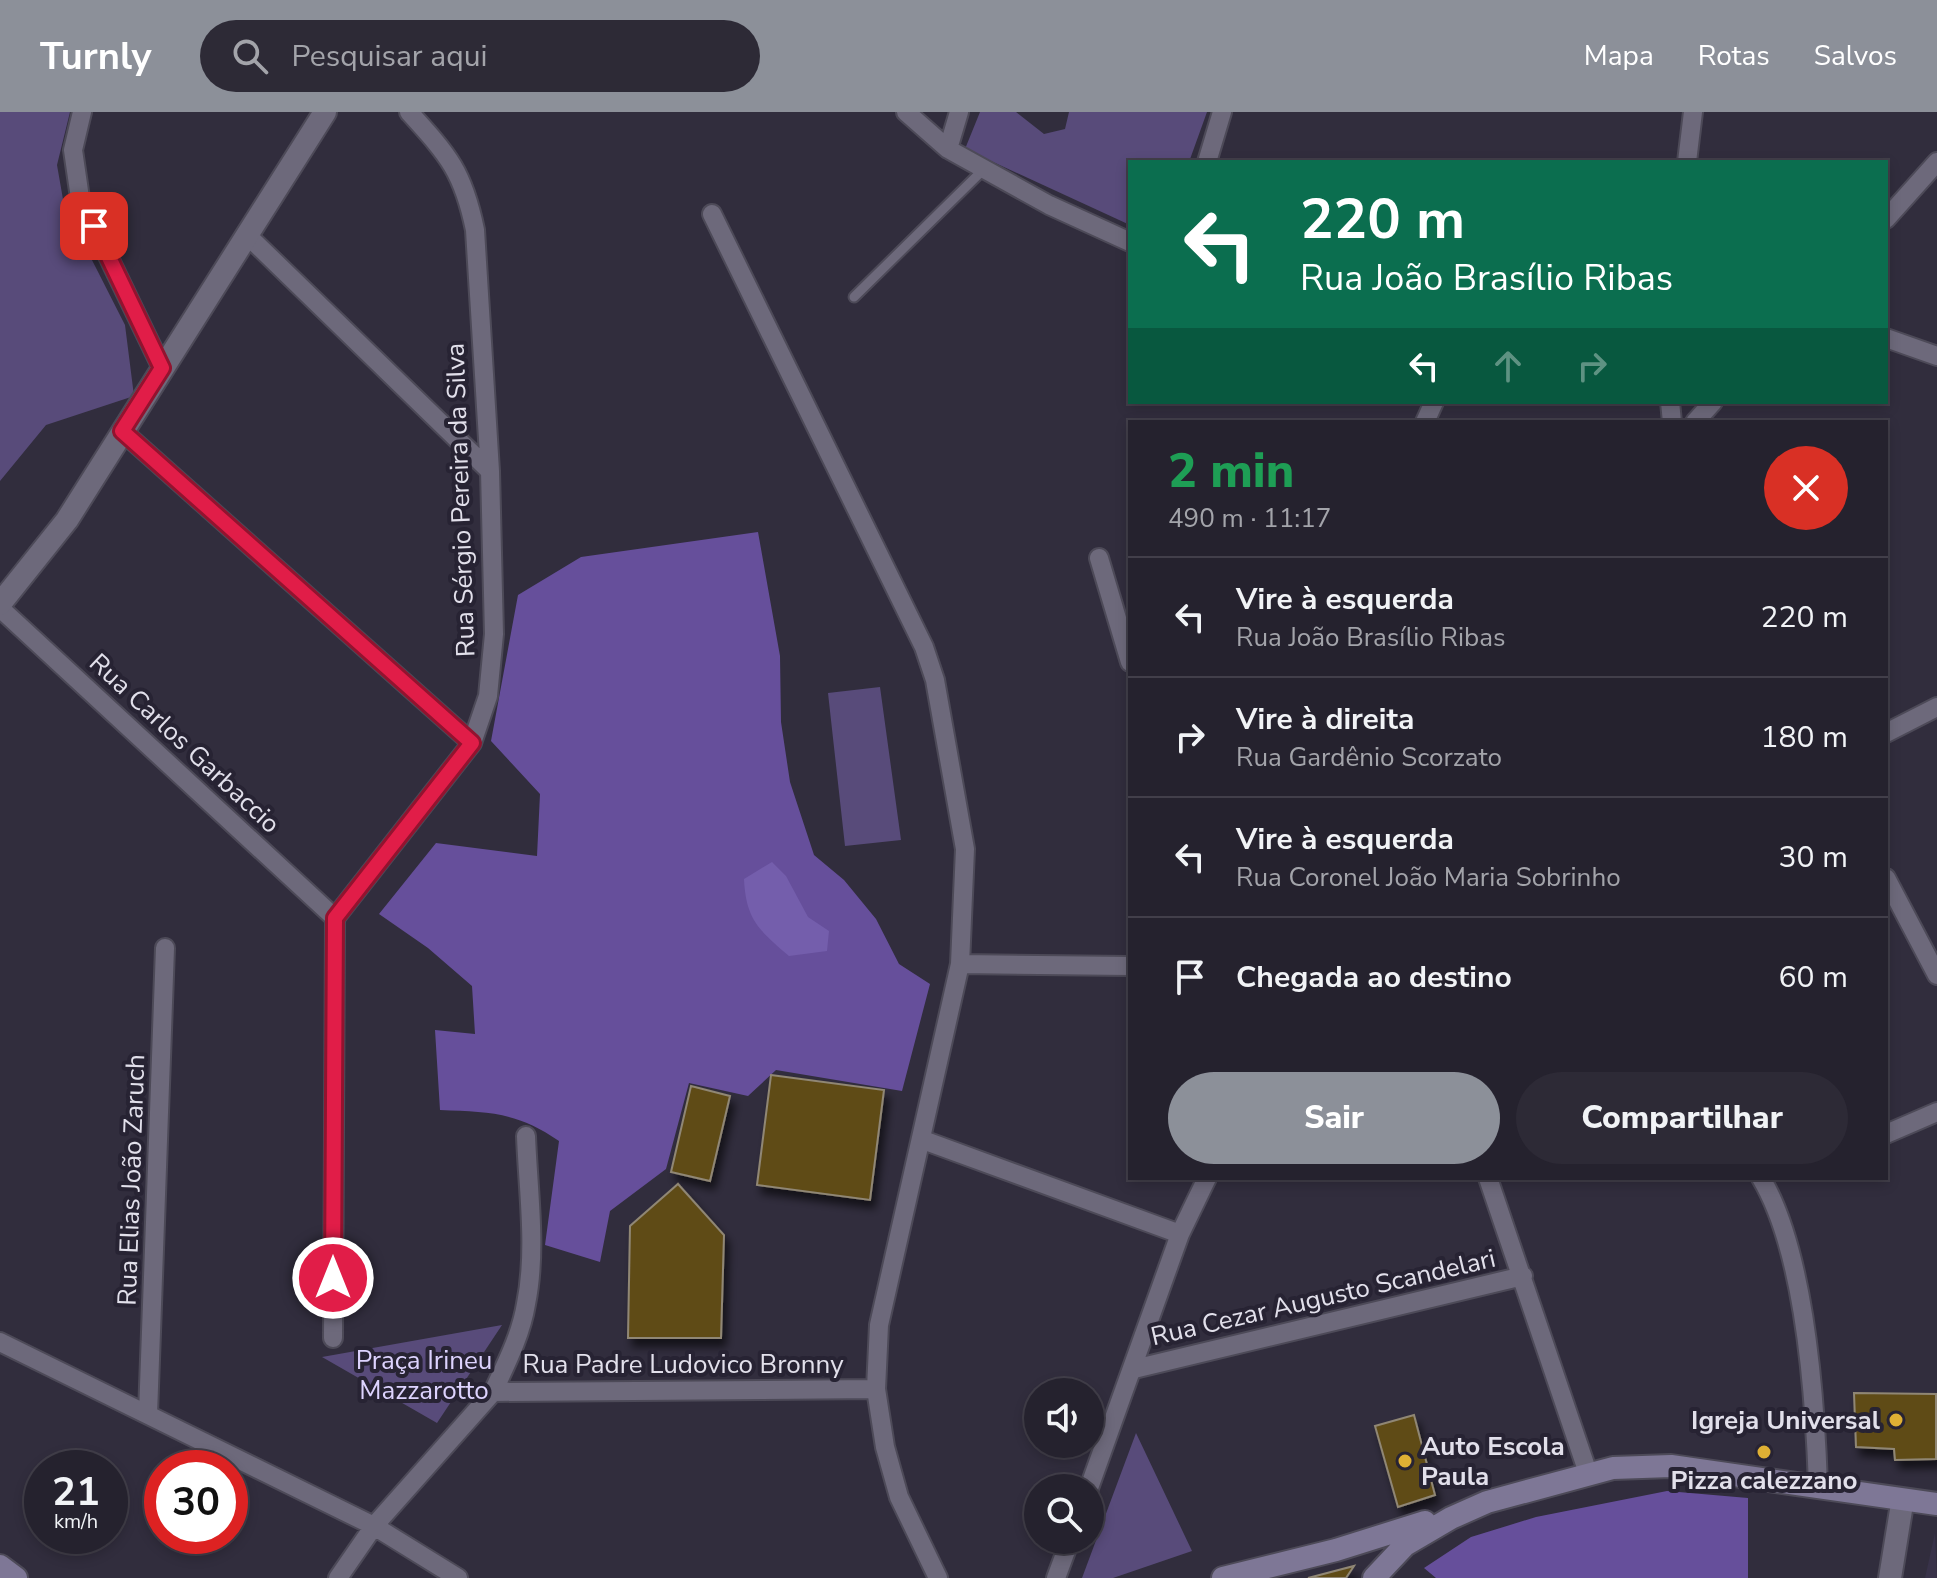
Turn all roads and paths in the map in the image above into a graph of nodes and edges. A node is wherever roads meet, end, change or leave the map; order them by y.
1 (82, 112) edge
2 (325, 112) edge
3 (409, 112) edge
4 (906, 112) edge
5 (959, 112) edge
6 (1222, 112) edge
7 (1693, 112) edge
8 (948, 149) junction
9 (1208, 160) edge
10 (1687, 160) edge
11 (1937, 162) edge
12 (984, 169) junction
13 (712, 214) dead end
14 (1888, 217) edge
15 (246, 234) junction
16 (1128, 241) edge
17 (854, 297) dead end
18 (1888, 339) edge
19 (1937, 356) edge
20 (162, 368) junction
21 (1711, 404) edge
22 (1697, 420) edge
23 (122, 431) junction
24 (490, 471) junction
25 (1099, 558) dead end
26 (0, 606) edge
27 (1128, 655) edge
28 (1937, 707) edge
29 (1888, 732) edge
30 (472, 743) junction
31 (1888, 882) edge
32 (335, 918) junction
33 (165, 948) dead end
34 (960, 964) junction
35 (1128, 966) edge
36 (1937, 975) edge
37 (1937, 1112) edge
38 (1888, 1133) edge
39 (526, 1136) dead end
40 (923, 1140) junction
41 (1206, 1180) edge
42 (1489, 1180) edge
43 (1768, 1180) edge
44 (1180, 1234) junction
45 (1523, 1276) junction
46 (333, 1338) dead end
47 (0, 1342) edge
48 (1134, 1369) junction
49 (876, 1389) junction
50 (493, 1392) junction
51 (148, 1414) junction
52 (1588, 1473) junction
53 (1094, 1474) edge
54 (1750, 1479) junction
55 (1818, 1485) junction
56 (1487, 1502) junction
57 (1937, 1504) edge
58 (1901, 1510) junction
59 (1937, 1513) edge
60 (374, 1526) junction
61 (1405, 1545) junction
62 (1336, 1550) junction
63 (1065, 1554) edge
64 (0, 1566) edge
65 (16, 1578) edge
66 (338, 1578) edge
67 (458, 1578) edge
68 (938, 1578) edge
69 (1056, 1578) edge
70 (1223, 1578) edge
71 (1374, 1578) edge
72 (1890, 1578) edge

1 - 20 street
2 - 15 street
3 - 24 street, Rua Sérgio Pereira da Silva
4 - 8 street
5 - 8 street
6 - 9 street
7 - 10 street
8 - 12 street
11 - 14 street
12 - 16 street
12 - 17 lane
13 - 34 street
15 - 20 street
15 - 24 street
18 - 19 street
20 - 23 street
21 - 22 street
23 - 26 street
23 - 30 street
24 - 30 street, Rua Sérgio Pereira da Silva
25 - 27 street
26 - 32 street, Rua Carlos Garbaccio
28 - 29 street
30 - 32 street, Rua Sérgio Pereira da Silva
31 - 36 street
32 - 46 street
33 - 51 street, Rua Elias João Zaruch
34 - 35 street
34 - 40 street
37 - 38 street
39 - 50 street
40 - 44 street
40 - 49 street
41 - 44 street
42 - 45 street
43 - 55 street
44 - 48 street
45 - 48 street, Rua Cezar Augusto Scandelari
45 - 52 street
47 - 51 street
48 - 53 street
49 - 50 street, Rua Padre Ludovico Bronny
49 - 68 street
50 - 60 street, Rua Padre Ludovico Bronny
51 - 60 street
52 - 54 main road
52 - 56 main road
54 - 55 main road
54 - 58 main road
55 - 57 main road
56 - 61 main road
56 - 62 main road
58 - 59 main road
58 - 72 street
60 - 66 street, Rua Padre Ludovico Bronny
60 - 67 street
61 - 62 main road
61 - 71 main road
62 - 70 main road
63 - 69 street
64 - 65 main road

